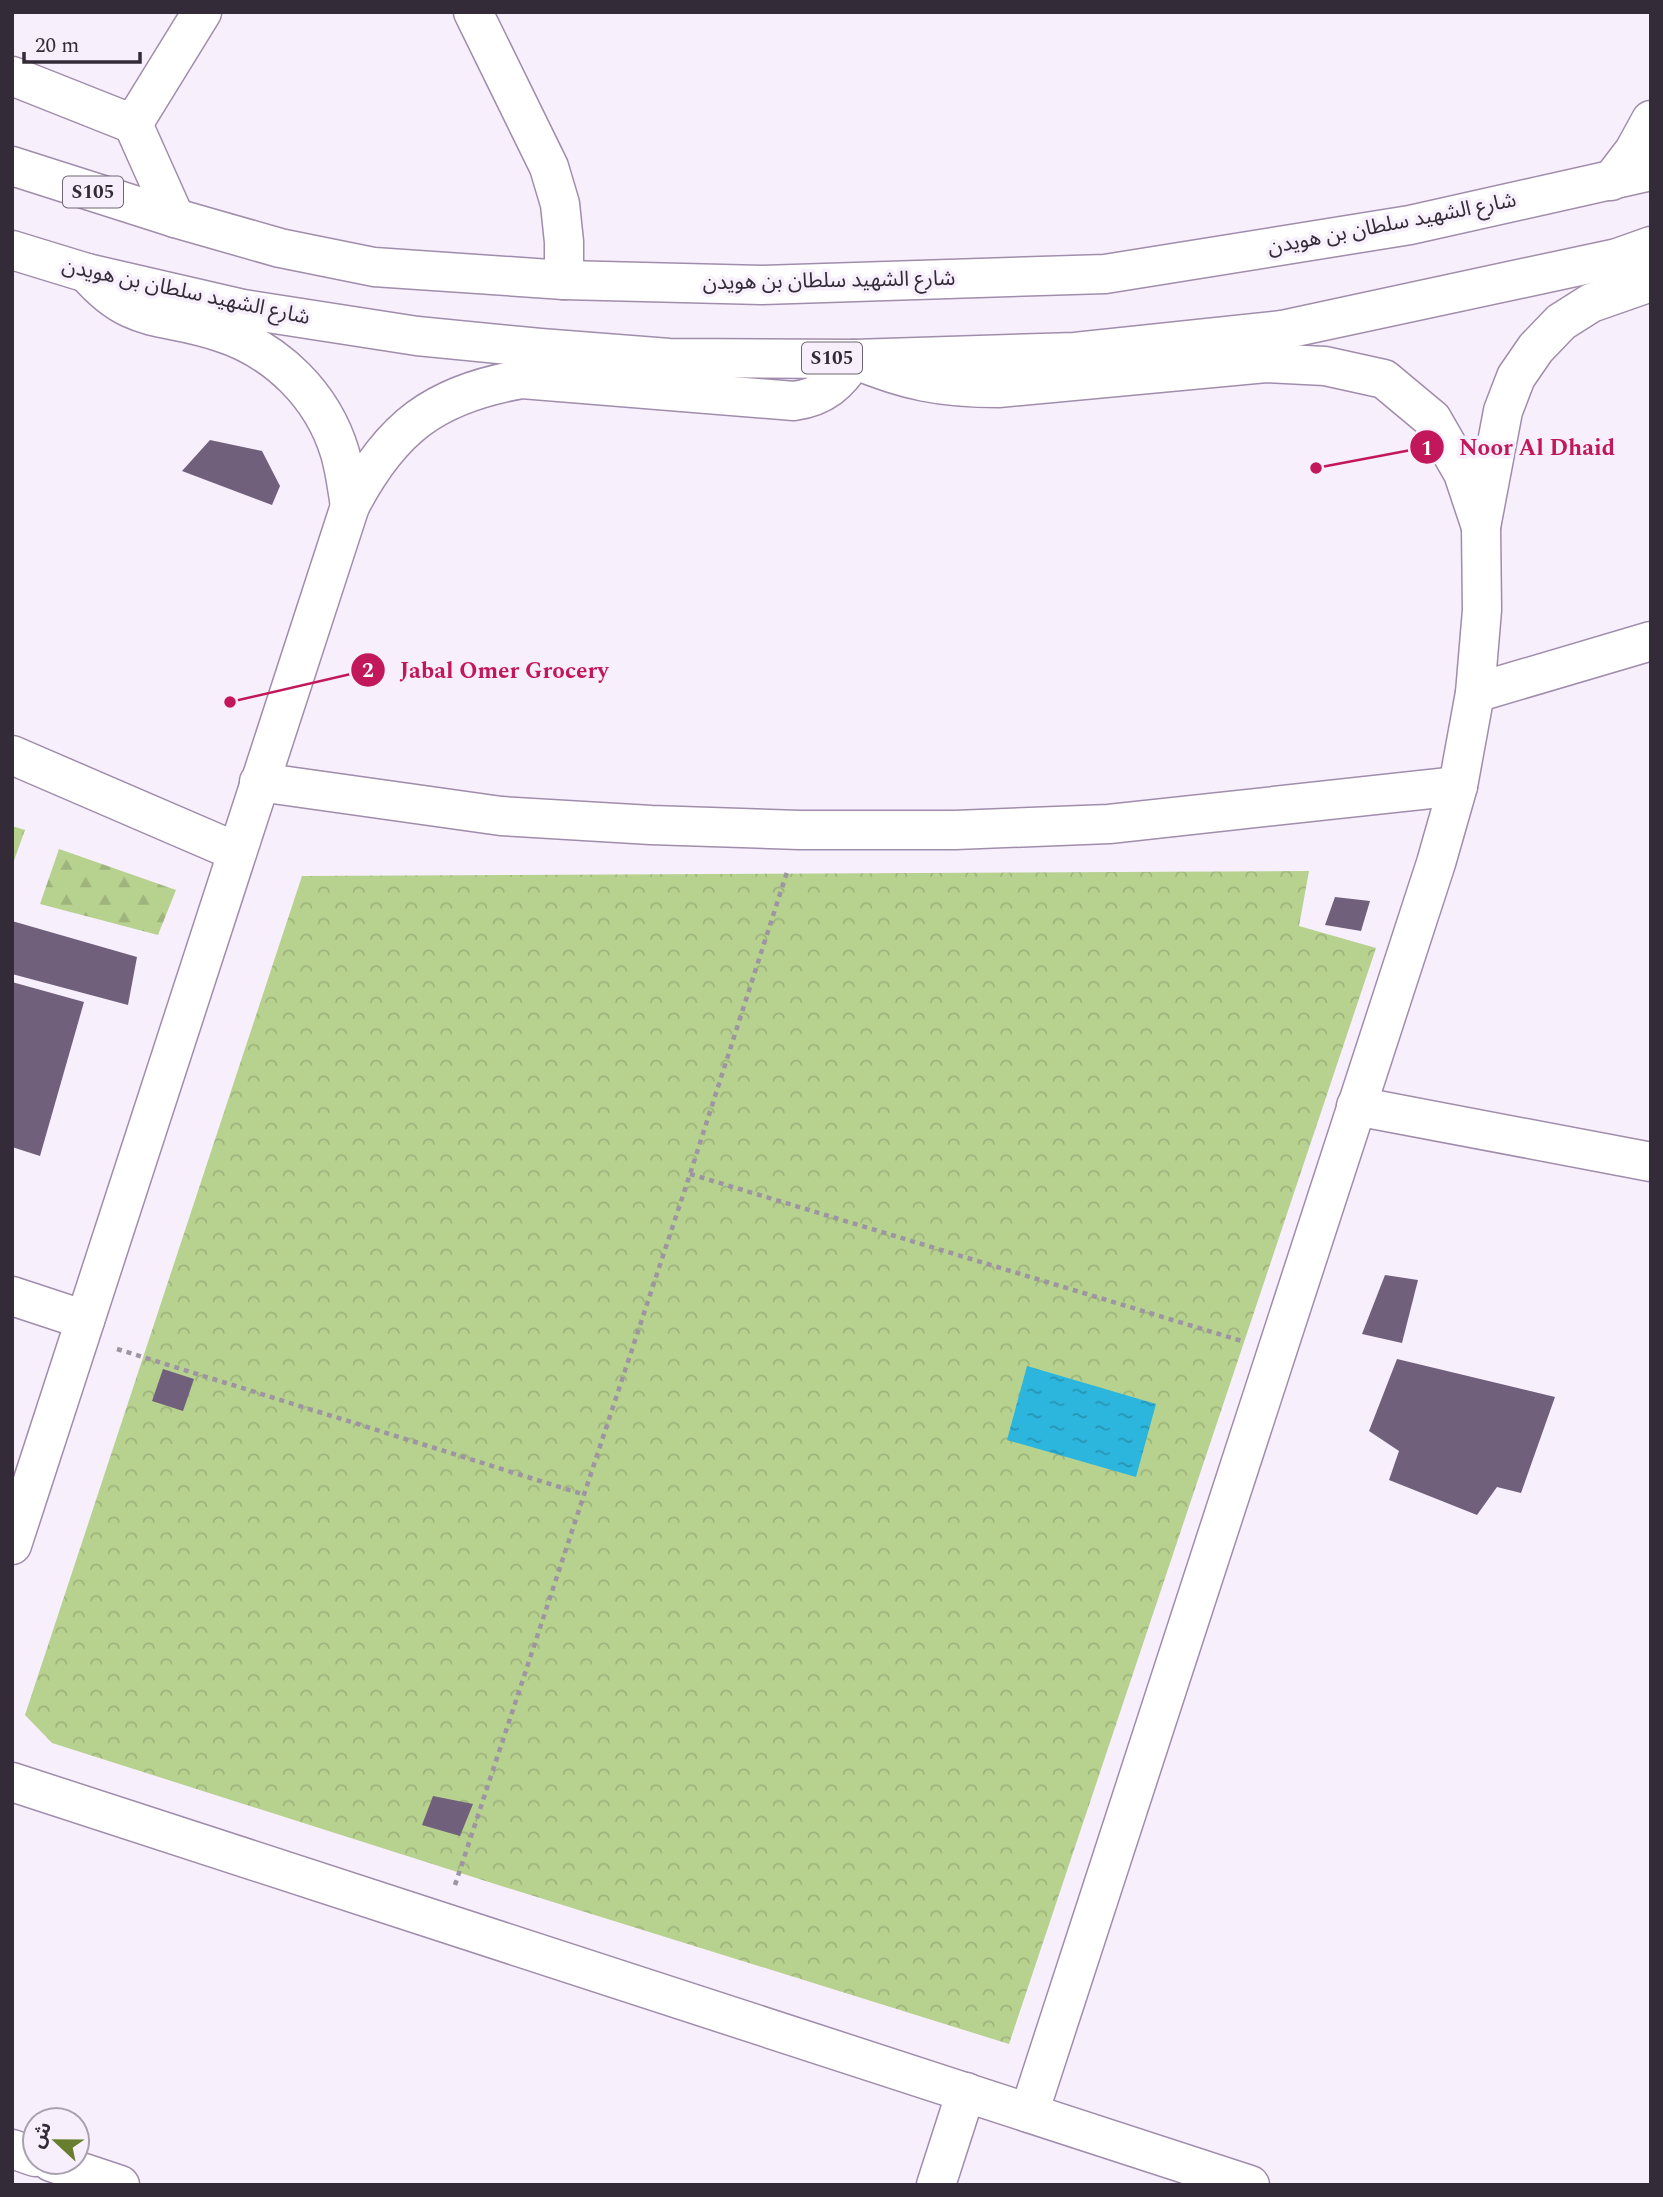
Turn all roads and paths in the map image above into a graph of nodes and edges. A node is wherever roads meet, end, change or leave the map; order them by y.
1 (202, 12) edge
2 (474, 12) edge
3 (12, 76) edge
4 (1651, 120) edge
5 (133, 124) junction
6 (12, 166) edge
7 (1651, 171) edge
8 (1611, 181) junction
9 (174, 218) junction
10 (1651, 246) edge
11 (12, 250) edge
12 (86, 272) junction
13 (564, 280) junction
14 (1651, 282) edge
15 (854, 359) junction
16 (350, 506) junction
17 (1481, 527) junction
18 (1651, 641) edge
19 (1475, 693) junction
20 (12, 755) edge
21 (260, 782) junction
22 (1458, 786) junction
23 (800, 830) junction
24 (237, 852) junction
25 (1356, 1106) junction
26 (1651, 1162) edge
27 (690, 1174) junction
28 (12, 1296) edge
29 (83, 1328) junction
30 (1276, 1351) junction
31 (582, 1494) junction
32 (12, 1545) edge
33 (12, 1782) edge
34 (443, 1923) junction
35 (966, 2092) junction
36 (1029, 2113) junction
37 (91, 2175) edge
38 (1196, 2176) edge
39 (120, 2185) edge
40 (936, 2185) edge
41 (1250, 2185) edge

1 - 5 main road
2 - 13 main road
3 - 5 main road
4 - 8 main road
5 - 9 main road
6 - 9 main road, شارع الشهيد سلطان بن هويدن / S105
7 - 8 main road, شارع الشهيد سلطان بن هويدن / S105
8 - 13 main road, شارع الشهيد سلطان بن هويدن / S105
9 - 13 main road, شارع الشهيد سلطان بن هويدن / S105
10 - 15 main road, شارع الشهيد سلطان بن هويدن / S105
11 - 12 main road, شارع الشهيد سلطان بن هويدن / S105
12 - 15 main road, شارع الشهيد سلطان بن هويدن / S105
12 - 16 main road
14 - 17 main road
15 - 16 main road
15 - 17 main road
16 - 21 main road
17 - 19 main road
18 - 19 main road
19 - 22 main road
20 - 24 main road
21 - 23 main road
21 - 24 main road
22 - 23 main road
22 - 25 main road
23 - 27 path
24 - 29 main road
25 - 26 main road
25 - 30 main road
27 - 30 path
27 - 31 path
28 - 29 main road
29 - 31 path
29 - 32 main road
30 - 36 main road
31 - 34 path
33 - 34 main road
34 - 35 main road
35 - 36 main road
35 - 40 main road
36 - 38 main road
37 - 39 main road
38 - 41 main road

